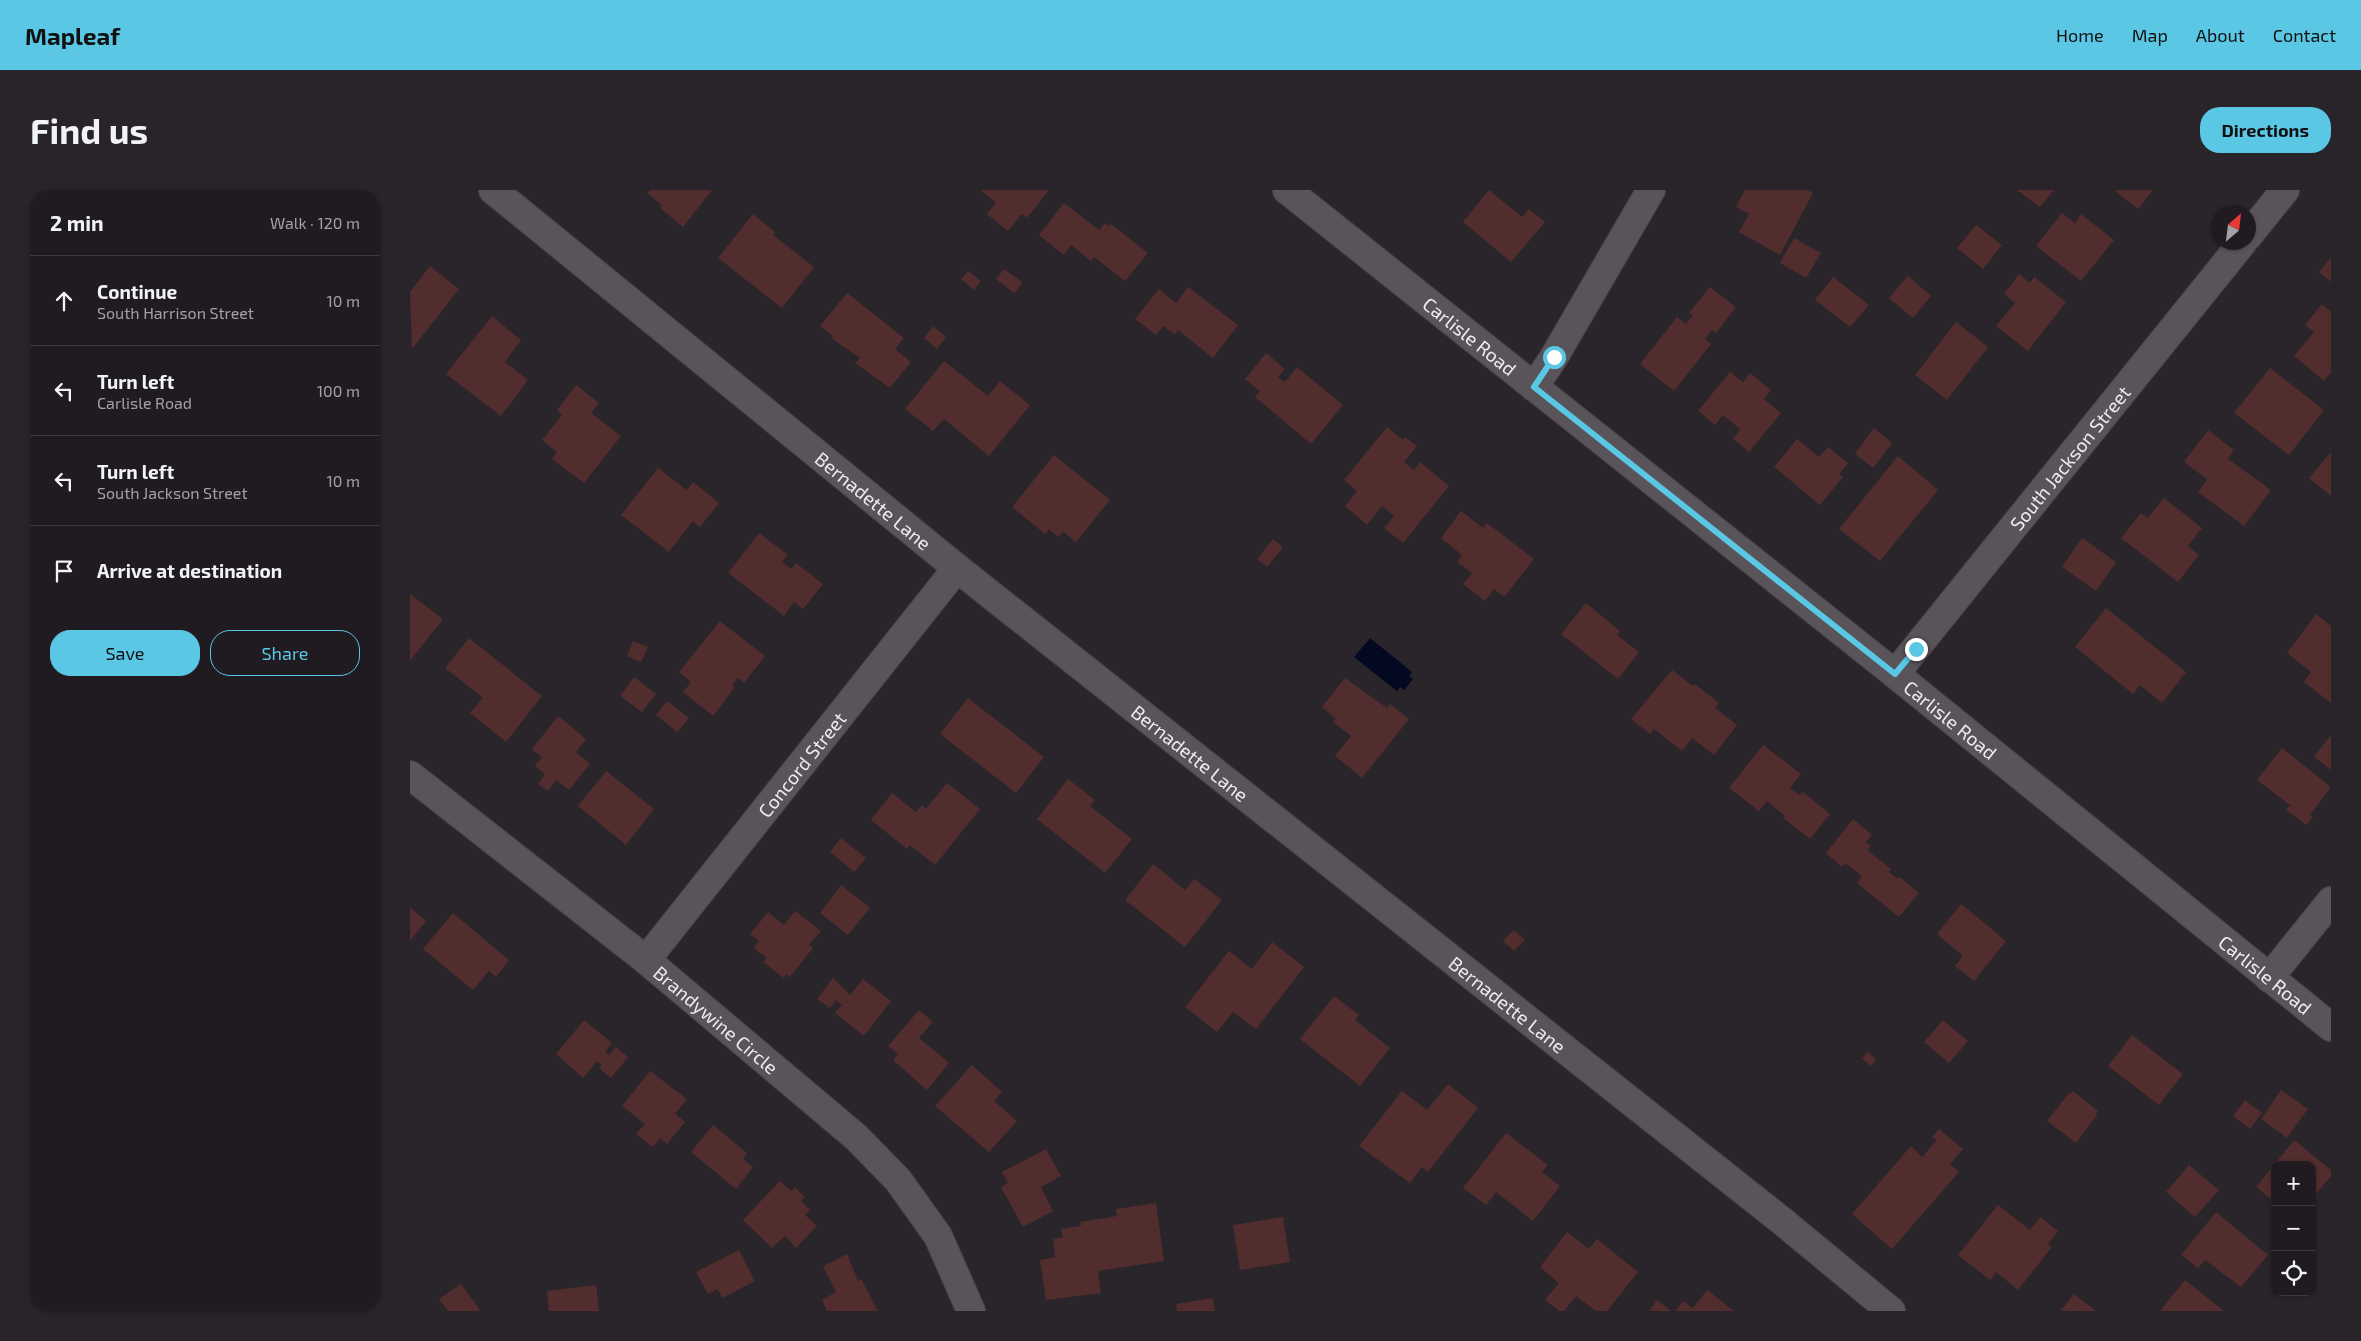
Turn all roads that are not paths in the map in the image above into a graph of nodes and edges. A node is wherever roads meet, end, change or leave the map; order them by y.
1 (492, 190) edge
2 (1287, 190) edge
3 (1651, 190) edge
4 (2285, 190) edge
5 (2256, 226) edge
6 (2237, 250) edge
7 (1534, 387) junction
8 (957, 568) junction
9 (1895, 674) junction
10 (410, 775) edge
11 (2331, 901) edge
12 (646, 960) junction
13 (2269, 978) junction
14 (2331, 1028) edge
15 (971, 1311) edge
16 (1891, 1311) edge

1 - 8 street, Bernadette Lane
2 - 7 street, Carlisle Road
3 - 7 street
4 - 5 street
6 - 9 street, South Jackson Street
7 - 9 street, Carlisle Road
8 - 12 street, Concord Street
8 - 16 street, Bernadette Lane
9 - 13 street, Carlisle Road
10 - 12 street, Brandywine Circle
11 - 13 street
12 - 15 street, Brandywine Circle
13 - 14 street, Carlisle Road

